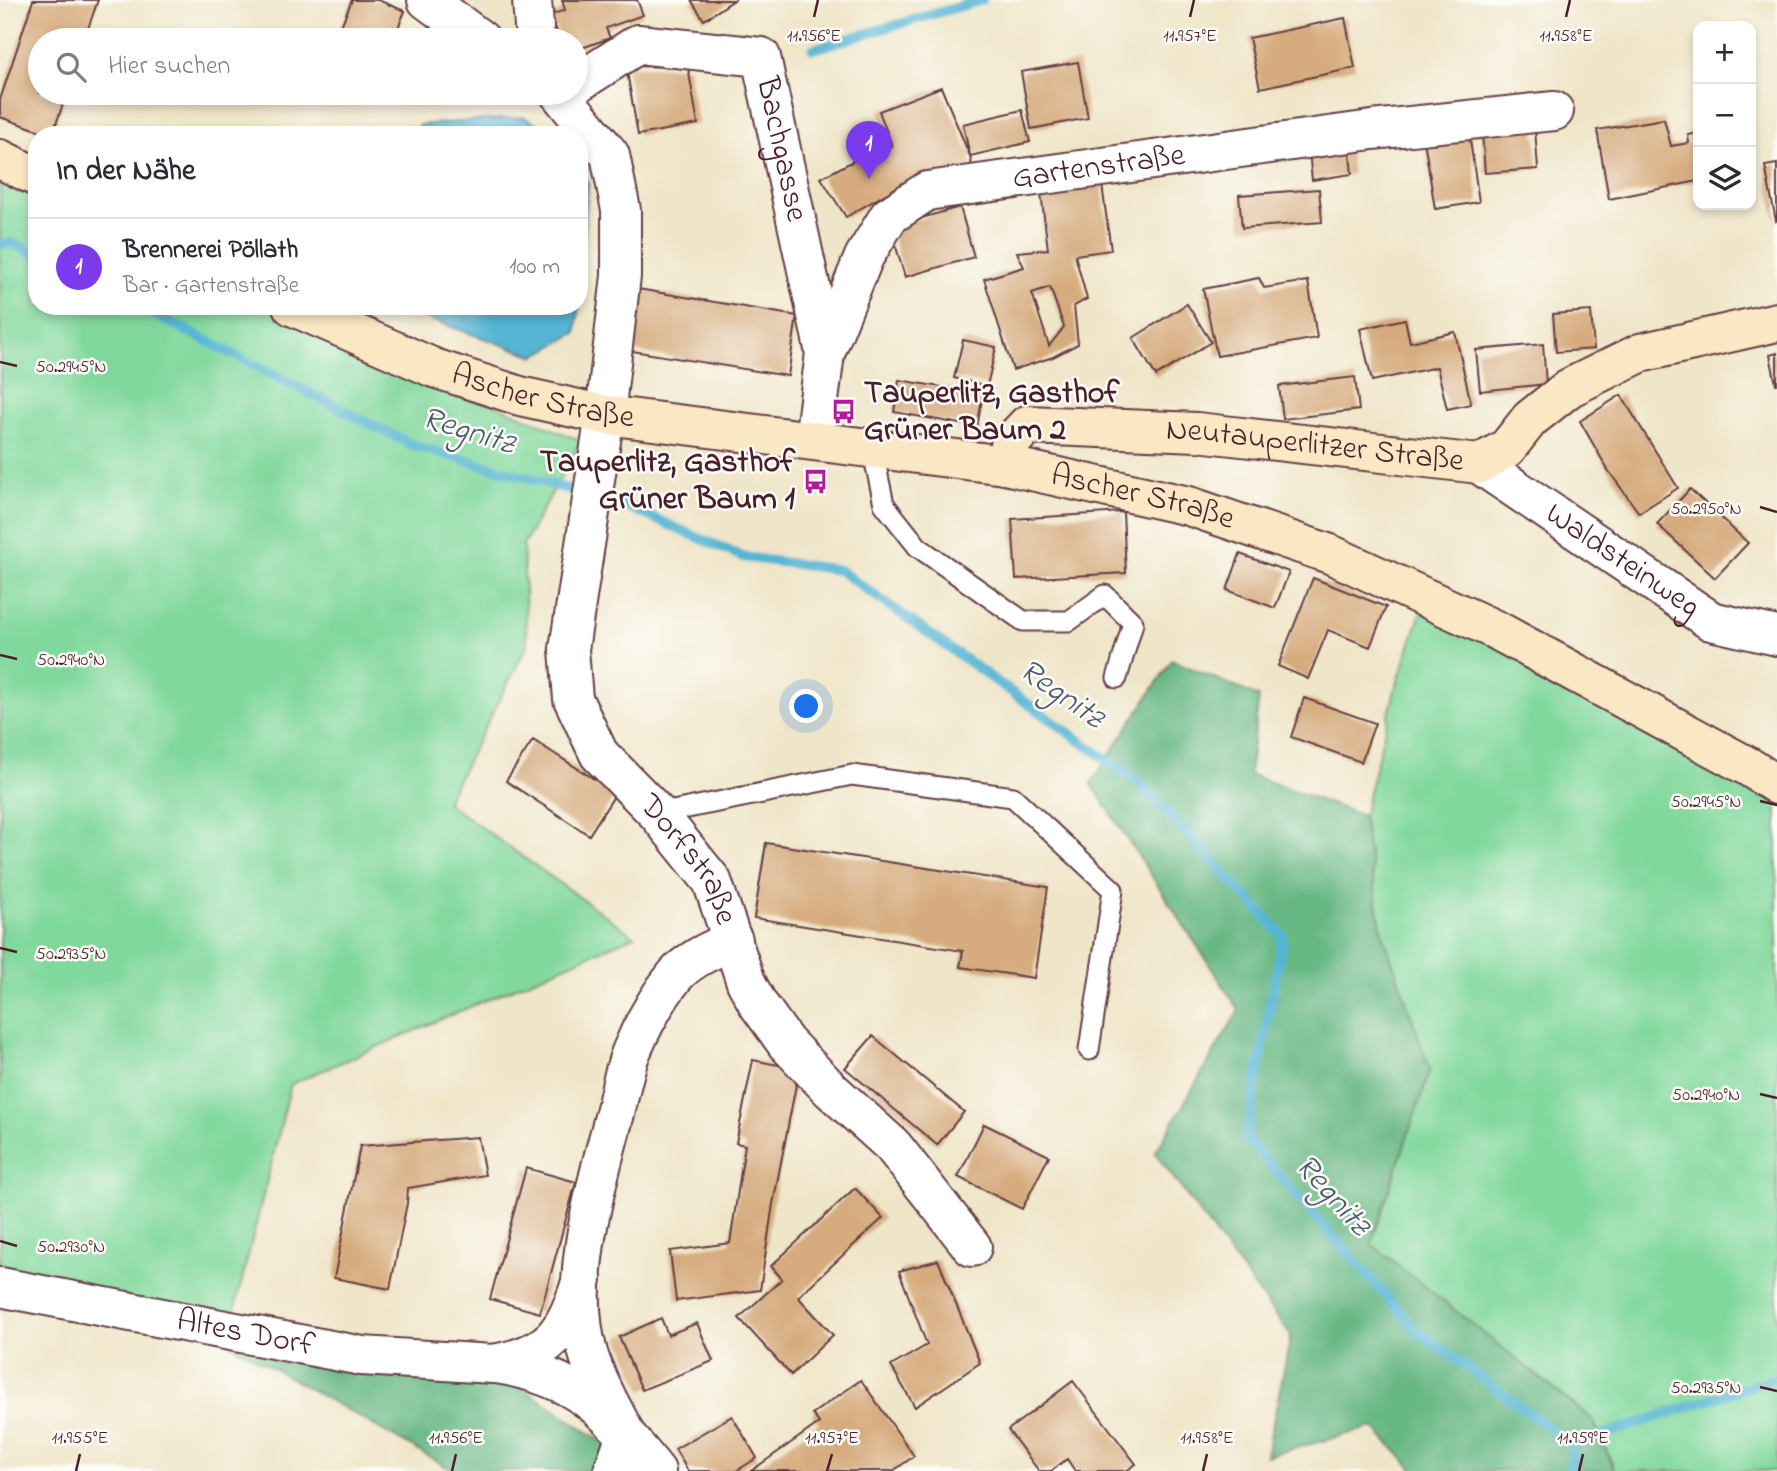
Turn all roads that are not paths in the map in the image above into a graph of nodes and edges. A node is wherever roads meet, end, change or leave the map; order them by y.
1 (427, 0) edge
2 (532, 0) edge
3 (465, 28) edge
4 (534, 28) edge
5 (588, 76) edge
6 (574, 105) edge
7 (1554, 111) dead end
8 (0, 159) edge
9 (28, 173) edge
10 (313, 315) edge
11 (1777, 322) edge
12 (825, 353) junction
13 (605, 415) junction
14 (814, 440) junction
15 (872, 448) junction
16 (1479, 464) junction
17 (1005, 465) junction
18 (1777, 636) edge
19 (1118, 678) dead end
20 (1763, 776) edge
21 (657, 814) junction
22 (733, 940) junction
23 (1088, 1050) dead end
24 (972, 1247) dead end
25 (582, 1279) junction
26 (0, 1287) edge
27 (494, 1364) junction
28 (626, 1435) junction
29 (613, 1471) edge
30 (656, 1471) edge

1 - 3 street
2 - 4 street
5 - 12 street, Bachgasse
6 - 13 street, Bachgasse
7 - 12 street, Gartenstraße
8 - 9 street
10 - 13 street, Ascher Straße
11 - 16 street, Neutauperlitzer Straße
12 - 14 street, Gartenstraße
13 - 14 street, Ascher Straße
13 - 21 street, Dorfstraße
14 - 15 street, Ascher Straße
15 - 17 street, Ascher Straße
15 - 19 lane
16 - 17 street, Neutauperlitzer Straße
16 - 18 street, Waldsteinweg
17 - 20 street, Ascher Straße
21 - 22 street, Dorfstraße
21 - 23 lane
22 - 24 street, Dorfstraße
22 - 25 street, Altes Dorf
25 - 27 street, Altes Dorf
25 - 28 street, Altes Dorf
26 - 27 street, Altes Dorf
27 - 28 street, Altes Dorf
28 - 29 street
28 - 30 street, Altes Dorf

